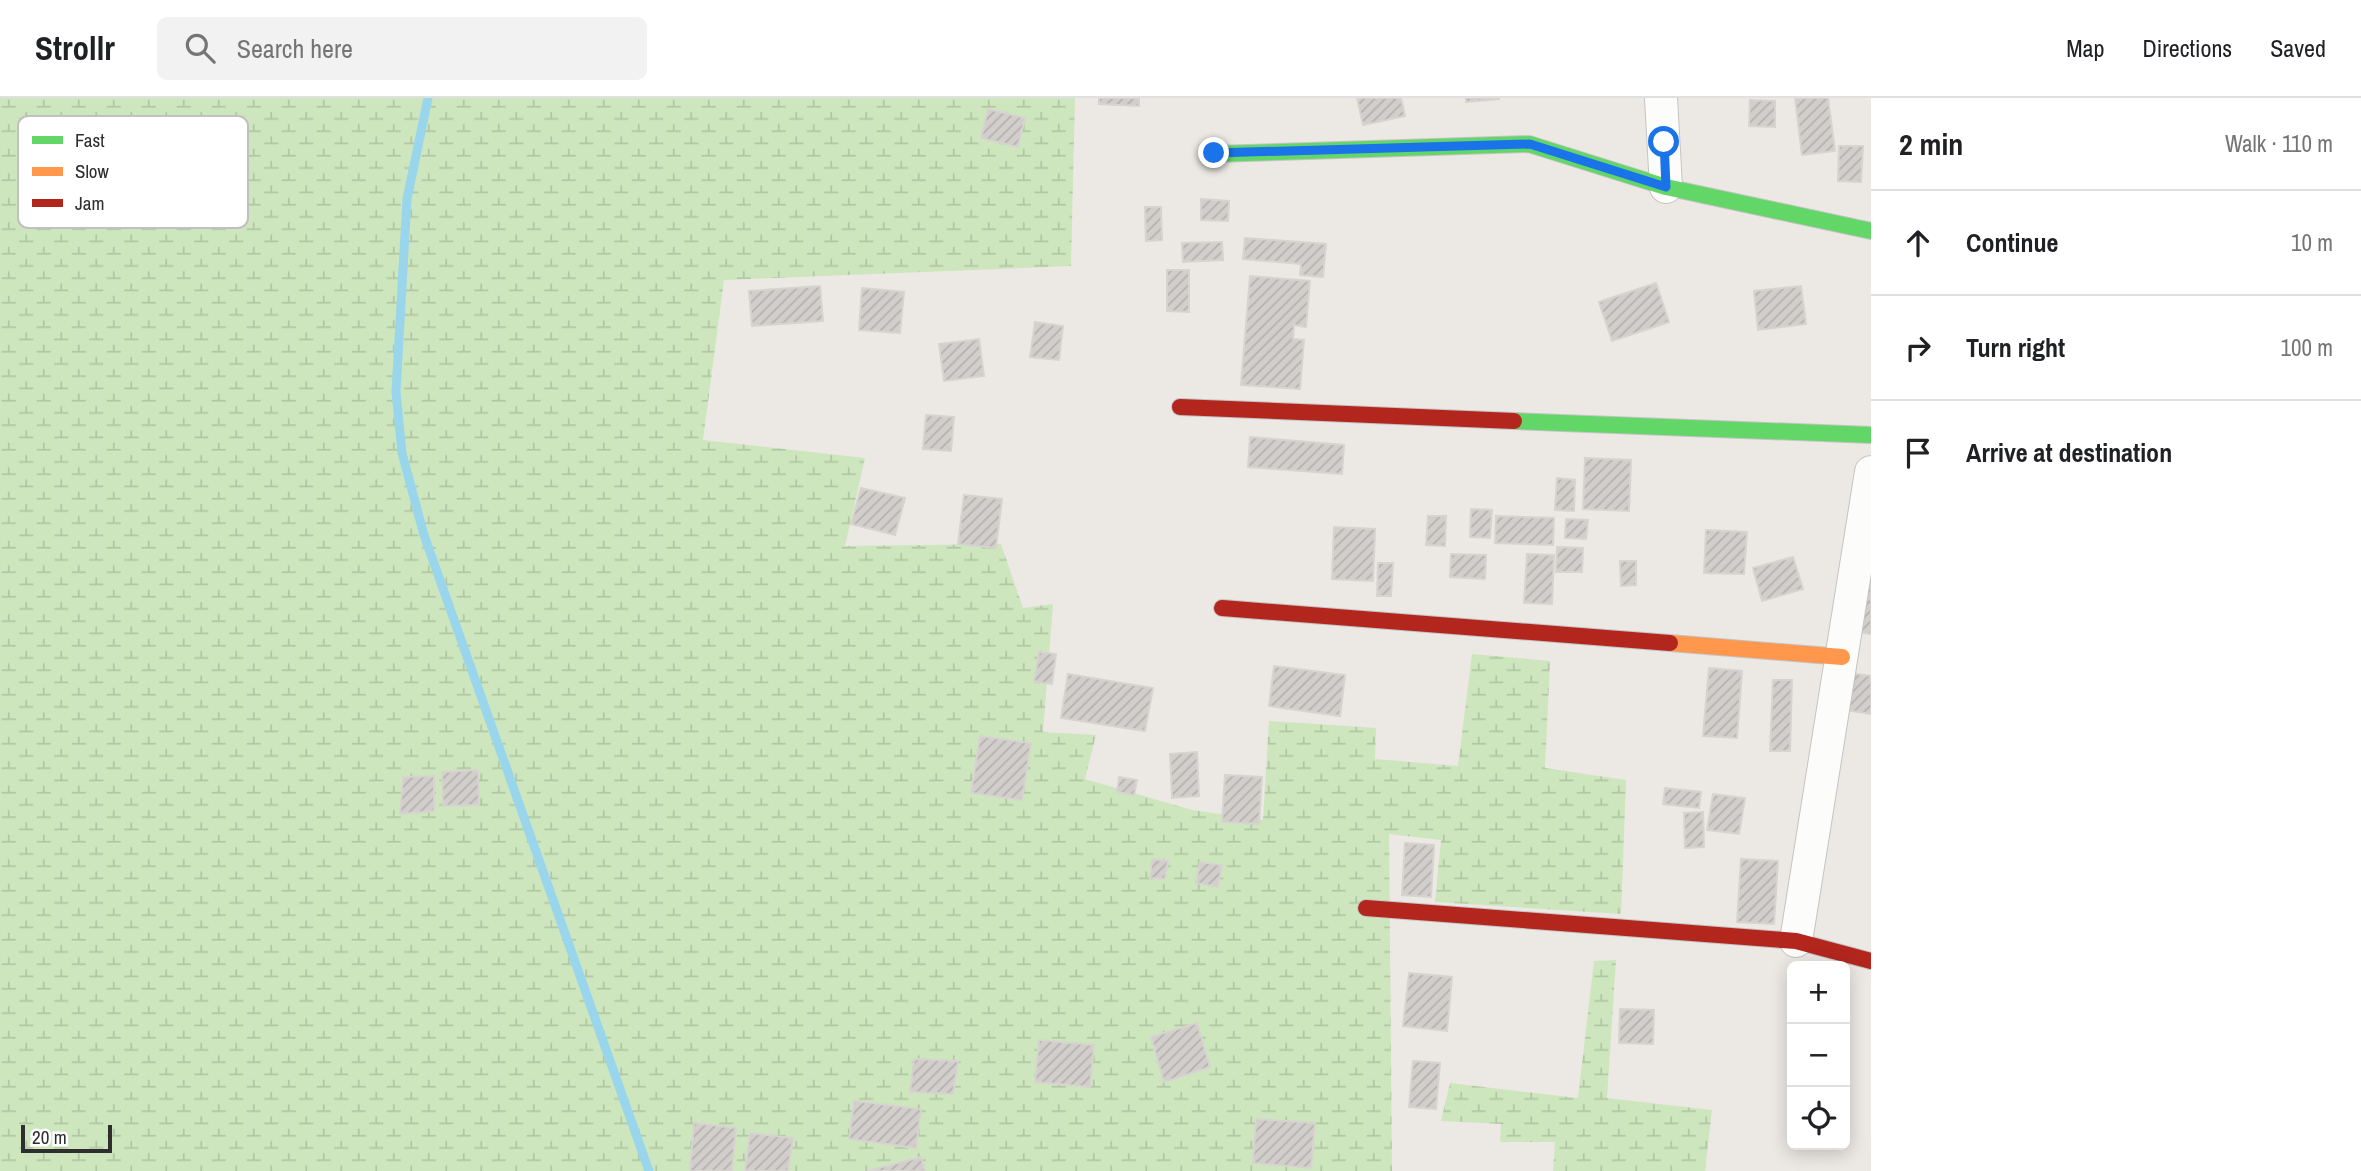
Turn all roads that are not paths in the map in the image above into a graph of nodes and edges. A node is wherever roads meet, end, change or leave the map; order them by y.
1 (1661, 98) edge
2 (1214, 153) dead end
3 (1666, 187) junction
4 (1871, 230) edge
5 (1180, 407) dead end
6 (1871, 435) edge
7 (1871, 472) edge
8 (1222, 608) dead end
9 (1842, 657) junction
10 (1366, 908) dead end
11 (1796, 941) junction
12 (1871, 961) edge

1 - 3 street
2 - 3 street
3 - 4 street
5 - 6 street
7 - 9 street
8 - 9 street
9 - 11 street
10 - 11 street
11 - 12 street

